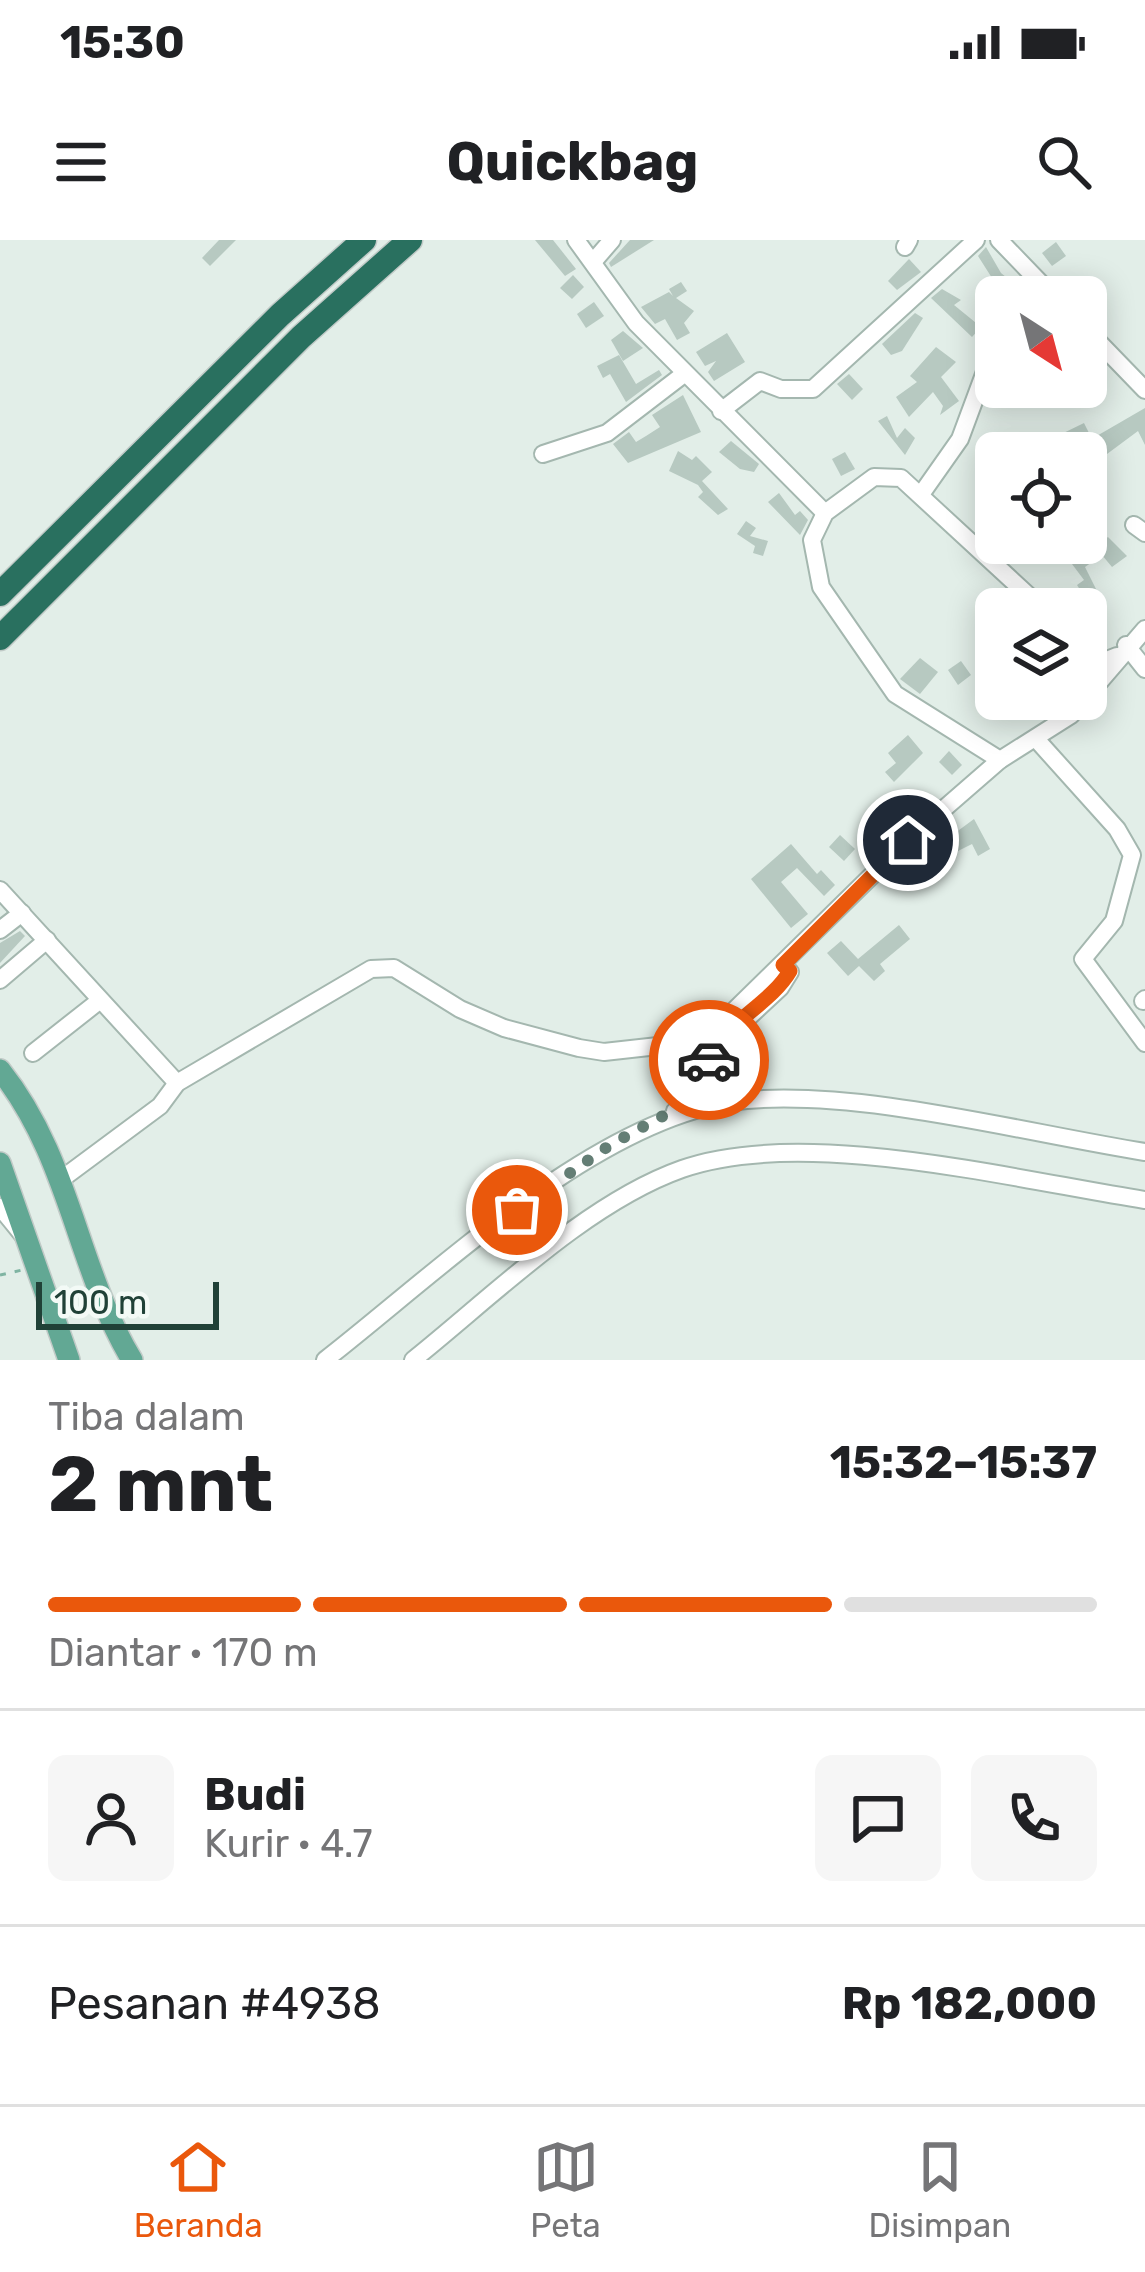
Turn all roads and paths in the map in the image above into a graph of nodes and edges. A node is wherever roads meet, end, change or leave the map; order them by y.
1 (364, 240) edge
2 (410, 240) edge
3 (576, 240) edge
4 (612, 240) edge
5 (976, 240) edge
6 (999, 240) edge
7 (593, 262) junction
8 (1029, 276) edge
9 (1107, 351) edge
10 (685, 374) junction
11 (1145, 390) edge
12 (975, 399) edge
13 (721, 411) junction
14 (543, 454) dead end
15 (922, 493) junction
16 (825, 513) junction
17 (1021, 588) edge
18 (0, 594) edge
19 (1145, 629) edge
20 (0, 638) edge
21 (1122, 650) junction
22 (1107, 659) edge
23 (1145, 669) edge
24 (1037, 740) junction
25 (1000, 760) junction
26 (0, 890) edge
27 (22, 913) junction
28 (0, 930) edge
29 (47, 940) junction
30 (783, 965) junction
31 (0, 980) edge
32 (99, 1001) junction
33 (1145, 1043) edge
34 (33, 1053) dead end
35 (0, 1070) edge
36 (177, 1083) junction
37 (712, 1084) junction
38 (778, 1100) junction
39 (663, 1120) junction
40 (1145, 1152) edge
41 (0, 1163) edge
42 (63, 1178) junction
43 (1145, 1200) edge
44 (0, 1207) edge
45 (26, 1240) junction
46 (36, 1268) junction
47 (0, 1274) edge
48 (131, 1357) edge
49 (69, 1360) edge
50 (325, 1360) edge
51 (413, 1360) edge

1 - 18 highway
2 - 20 highway
3 - 7 street
4 - 7 street
5 - 13 street
6 - 8 street
7 - 10 street
9 - 11 street
10 - 13 street
10 - 14 street
12 - 15 street
13 - 16 street
15 - 16 street
15 - 17 street
16 - 25 street
19 - 21 street
21 - 22 street
21 - 23 street
21 - 24 street
24 - 25 street
24 - 33 street
25 - 30 street
26 - 27 street
27 - 28 street
27 - 29 street
29 - 31 street
29 - 32 street
30 - 36 street
30 - 37 street
32 - 34 street
32 - 36 street
35 - 42 main road
36 - 42 street
37 - 38 street
37 - 39 street
38 - 39 street
38 - 40 street
39 - 50 street
41 - 45 main road
42 - 48 main road
43 - 51 street
44 - 45 street
45 - 46 main road
46 - 47 path
46 - 49 main road

